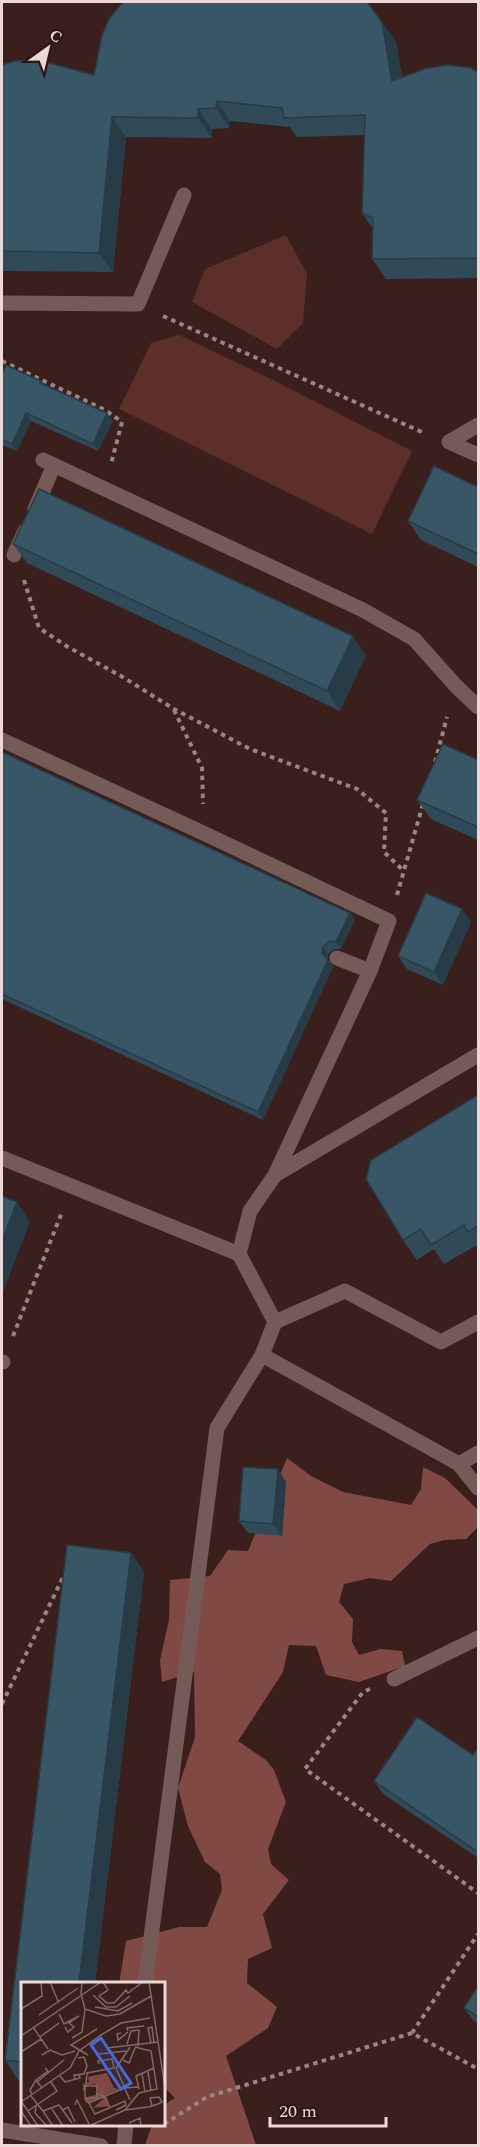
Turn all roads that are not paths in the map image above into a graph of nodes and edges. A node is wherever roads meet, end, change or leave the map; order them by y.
1 (184, 195) dead end
2 (2, 303) edge
3 (478, 424) edge
4 (478, 455) edge
5 (14, 555) edge
6 (478, 708) edge
7 (2, 740) edge
8 (337, 958) dead end
9 (370, 971) junction
10 (478, 1055) edge
11 (2, 1158) edge
12 (275, 1175) junction
13 (239, 1254) junction
14 (275, 1322) junction
15 (478, 1322) edge
16 (262, 1355) junction
17 (478, 1453) edge
18 (459, 1464) junction
19 (478, 1488) edge
20 (478, 1638) edge
21 (394, 1679) road end
22 (145, 1982) edge
23 (126, 2126) edge
24 (2, 2130) edge
25 (101, 2145) edge
26 (124, 2145) edge

1 - 2 street
3 - 4 street
5 - 6 street
7 - 9 street
8 - 9 street
9 - 12 street
10 - 12 street
11 - 13 street
12 - 13 street
13 - 14 street
14 - 15 street
14 - 16 street
16 - 18 street
16 - 22 street
17 - 18 street
18 - 19 street
20 - 21 street
23 - 26 street
24 - 25 street

